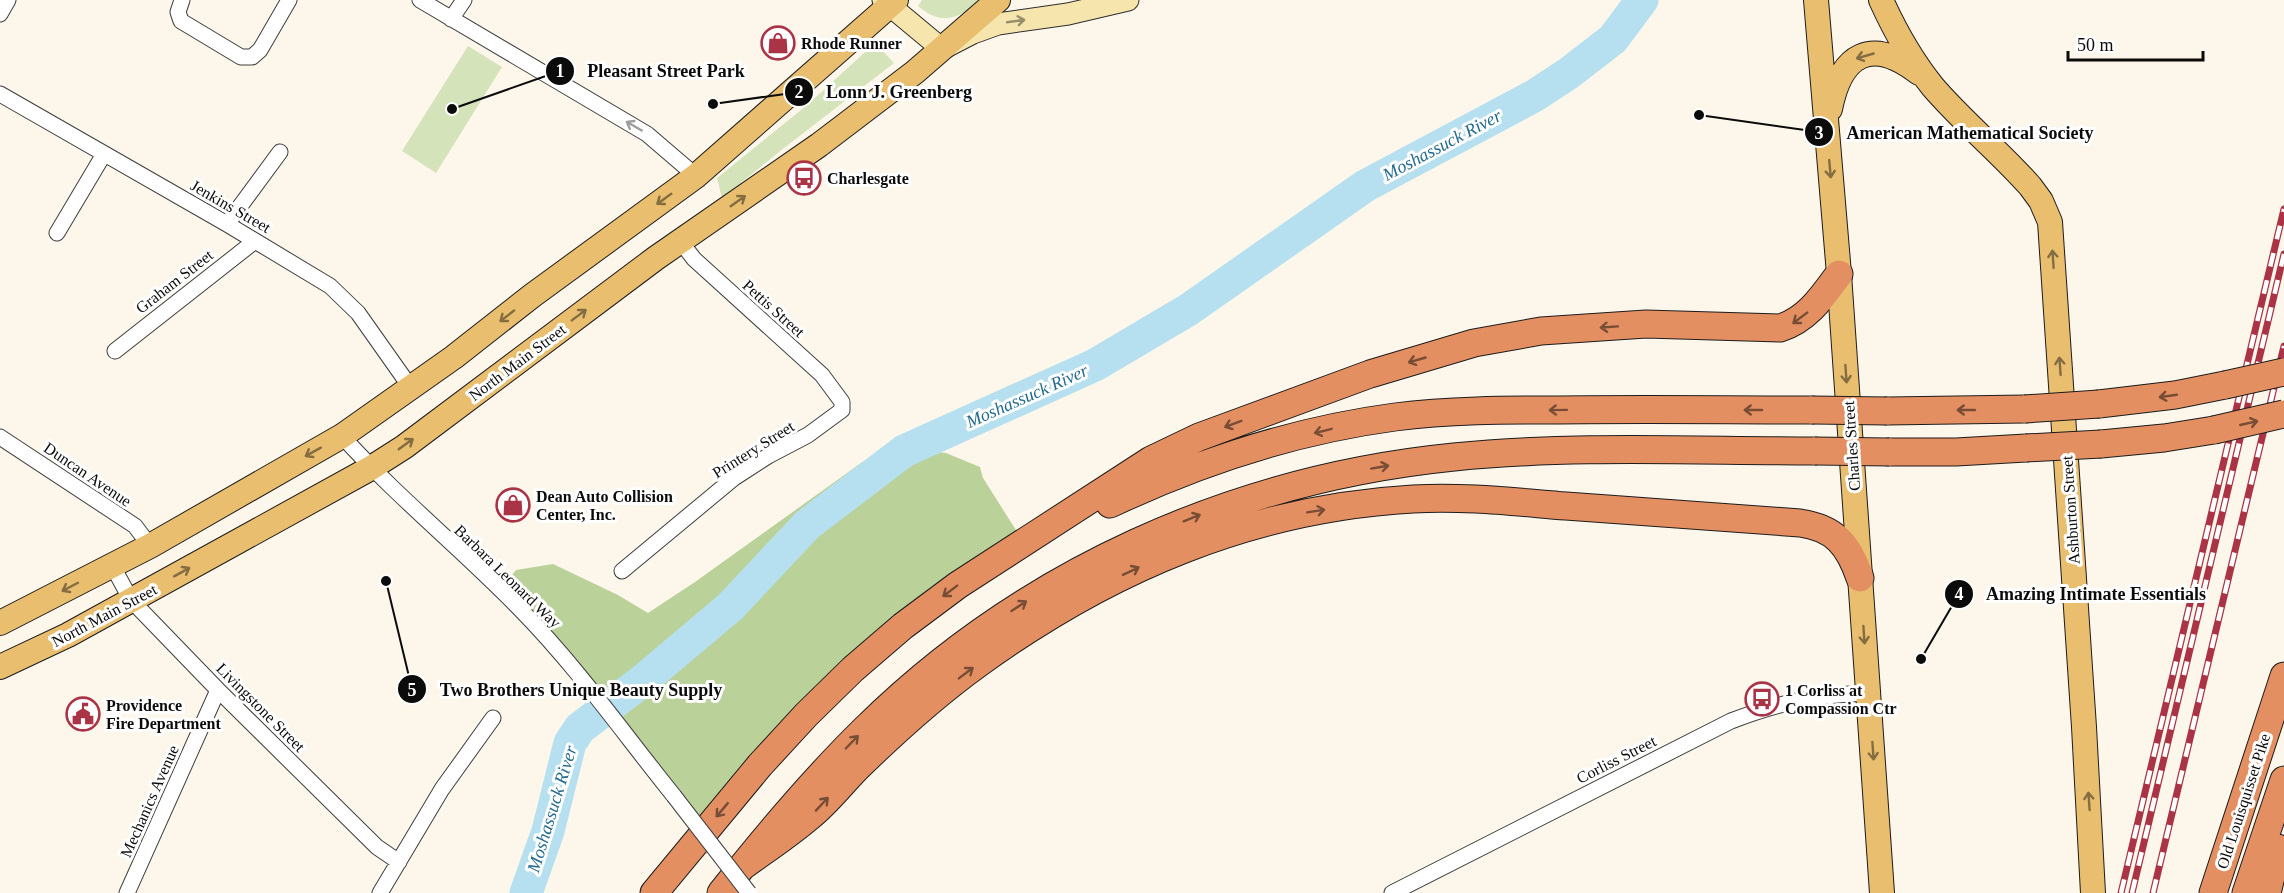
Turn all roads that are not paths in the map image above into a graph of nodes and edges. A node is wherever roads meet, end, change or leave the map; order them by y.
1 (8, 0) edge
2 (182, 0) edge
3 (288, 0) edge
4 (420, 0) edge
5 (464, 0) edge
6 (998, 0) edge
7 (1128, 0) edge
8 (1808, 0) edge
9 (1816, 0) edge
10 (1881, 0) edge
11 (890, 2) edge
12 (0, 14) edge
13 (451, 19) junction
14 (1818, 27) junction
15 (942, 48) junction
16 (1934, 87) junction
17 (0, 94) edge
18 (1827, 128) junction
19 (280, 152) dead end
20 (104, 154) junction
21 (696, 176) junction
22 (227, 224) junction
23 (57, 233) dead end
24 (255, 240) junction
25 (681, 242) junction
26 (1839, 274) junction
27 (115, 351) dead end
28 (2284, 372) edge
29 (411, 388) junction
30 (842, 402) joint
31 (2284, 414) edge
32 (342, 436) junction
33 (0, 437) edge
34 (371, 468) junction
35 (150, 546) junction
36 (1016, 548) junction
37 (112, 565) junction
38 (622, 571) dead end
39 (1860, 578) junction
40 (131, 600) junction
41 (0, 623) edge
42 (0, 667) edge
43 (2284, 676) edge
44 (218, 690) junction
45 (1869, 693) junction
46 (493, 718) dead end
47 (2284, 780) edge
48 (2284, 823) edge
49 (399, 862) junction
50 (743, 866) junction
51 (127, 893) edge
52 (380, 893) edge
53 (654, 893) edge
54 (721, 893) edge
55 (749, 893) edge
56 (1392, 893) edge
57 (1882, 893) edge
58 (2092, 893) edge
59 (2213, 893) edge
60 (2246, 893) edge
61 (2267, 893) edge

1 - 12 street
2 - 3 street
4 - 13 street
5 - 13 street
6 - 15 main road, North Main Street
15 -> 7 main road
8 - 14 main road
9 - 14 main road, Charles Street
10 - 16 main road
11 - 15 main road
11 - 21 main road
21 -> 13 street
14 - 18 main road, Charles Street
25 -> 15 main road, North Main Street
16 -> 18 main road
58 -> 16 main road, Ashburton Street
17 - 20 street, Jenkins Street
18 -> 26 main road, Charles Street
19 - 22 street
20 - 22 street, Jenkins Street
20 - 23 street
21 -> 29 main road
22 - 24 street, Jenkins Street
24 - 27 street, Graham Street
24 - 29 street, Jenkins Street
25 - 30 street, Pettis Street
34 -> 25 main road, North Main Street
26 -> 36 highway
26 -> 39 main road, Charles Street
28 -> 36 highway, bridge
29 - 32 main road
30 - 38 street, Printery Street
50 -> 31 highway, bridge
32 - 34 street, Barbara Leonard Way
32 -> 35 main road
33 - 35 street, Duncan Avenue
40 -> 34 main road, North Main Street
34 - 55 street, Barbara Leonard Way, bridge
35 - 37 main road
36 -> 53 highway
37 - 40 street, Livingstone Street
37 -> 41 main road
39 -> 45 main road, Charles Street
50 -> 39 highway
40 - 42 main road, North Main Street
40 - 44 street, Livingstone Street
43 - 59 highway, Old Louisquisset Pike
44 - 49 street, Livingstone Street
44 - 51 street, Mechanics Avenue
45 - 56 street, Corliss Street
45 -> 57 main road, Charles Street
46 - 49 street
47 - 60 highway, Old Louisquisset Pike
48 - 61 highway
49 - 52 street
50 - 54 highway

